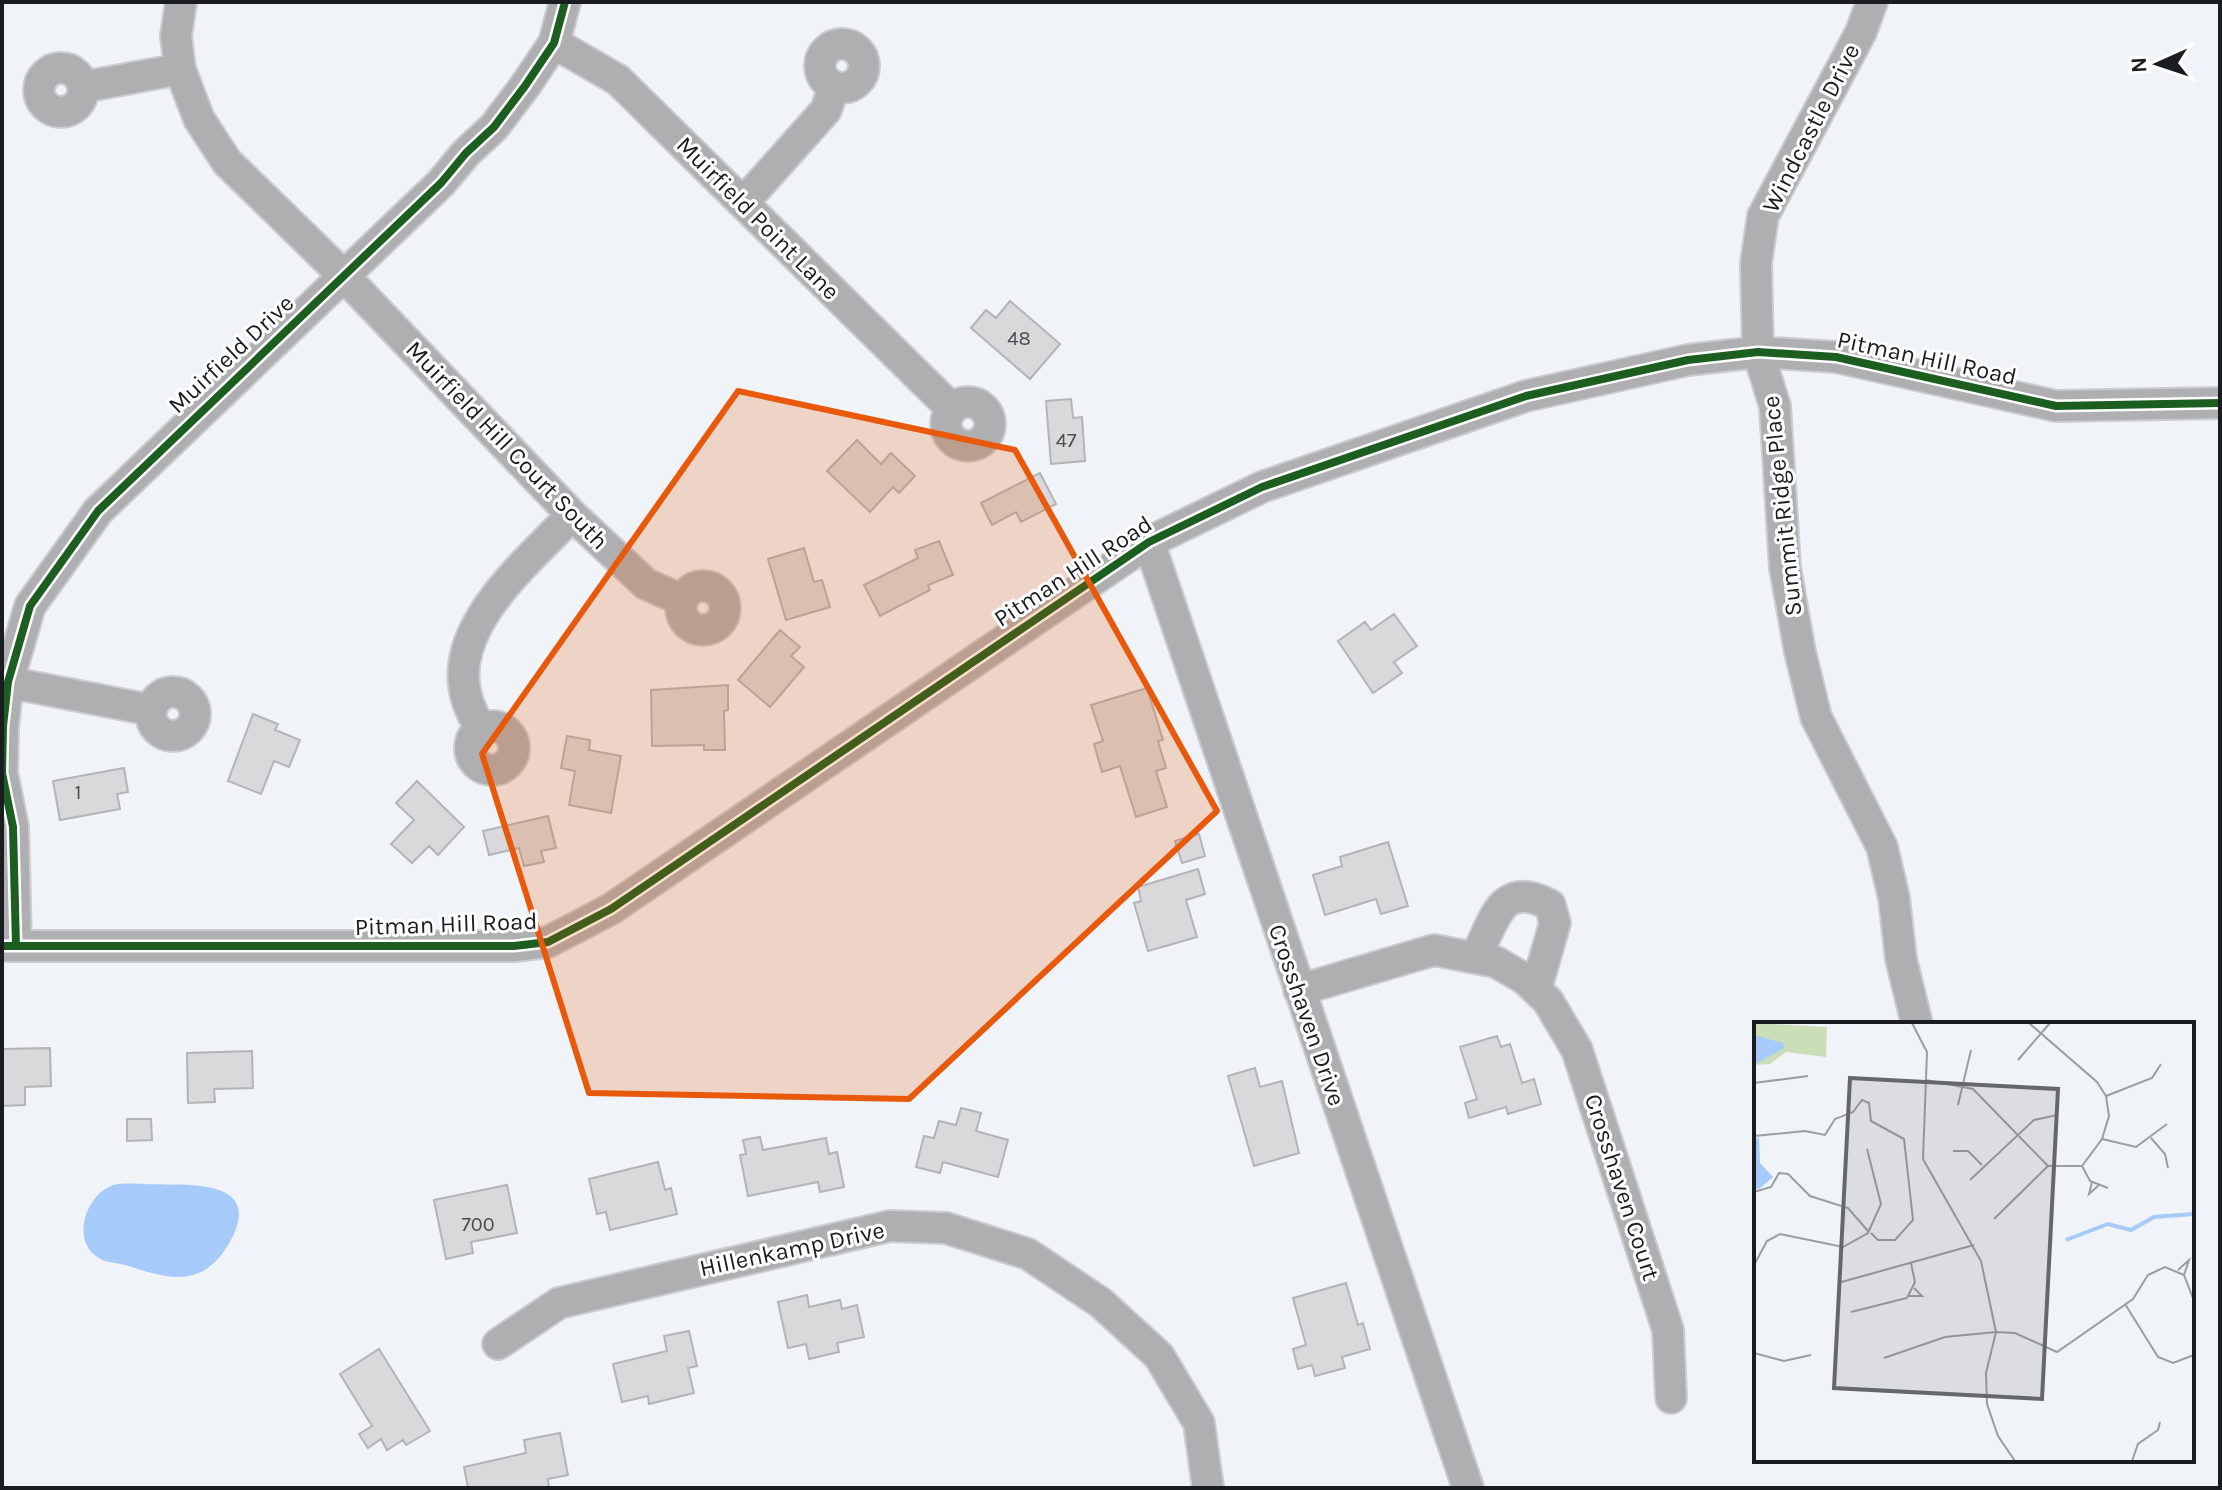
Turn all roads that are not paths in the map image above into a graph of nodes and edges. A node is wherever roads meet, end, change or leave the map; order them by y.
1 (181, 2) edge
2 (565, 2) edge
3 (1872, 2) edge
4 (554, 43) junction
5 (180, 69) junction
6 (83, 87) dead end
7 (834, 87) dead end
8 (743, 203) junction
9 (343, 275) junction
10 (1758, 352) junction
11 (2220, 403) edge
12 (951, 408) dead end
13 (572, 515) junction
14 (1149, 542) junction
15 (682, 600) dead end
16 (5, 681) edge
17 (151, 710) dead end
18 (481, 728) dead end
19 (2, 773) edge
20 (9, 946) edge
21 (1475, 958) junction
22 (1536, 989) junction
23 (1299, 990) junction
24 (1917, 1022) edge
25 (498, 1344) dead end
26 (1671, 1398) dead end
27 (1208, 1488) edge
28 (1468, 1488) edge

1 - 5 street, Muirfield Hill Court South
2 - 4 street, Muirfield Drive
3 - 10 street, Windcastle Drive
4 - 8 street, Muirfield Point Lane
4 - 9 street, Muirfield Drive
5 - 6 street
5 - 9 street, Muirfield Hill Court South
7 - 8 street
8 - 12 street, Muirfield Point Lane
9 - 13 street, Muirfield Hill Court South
9 - 16 street, Muirfield Drive
10 - 11 street, Pitman Hill Road
10 - 14 street, Pitman Hill Road
10 - 24 street, Summit Ridge Place
13 - 15 street, Muirfield Hill Court South
13 - 18 street
14 - 20 street, Pitman Hill Road
14 - 23 street, Crosshaven Drive
16 - 17 street
16 - 19 street, Muirfield Drive
19 - 20 street, Muirfield Drive
21 - 22 street, Crosshaven Court
21 - 22 street
21 - 23 street, Crosshaven Court
22 - 26 street, Crosshaven Court
23 - 28 street, Crosshaven Drive
25 - 27 street, Hillenkamp Drive

